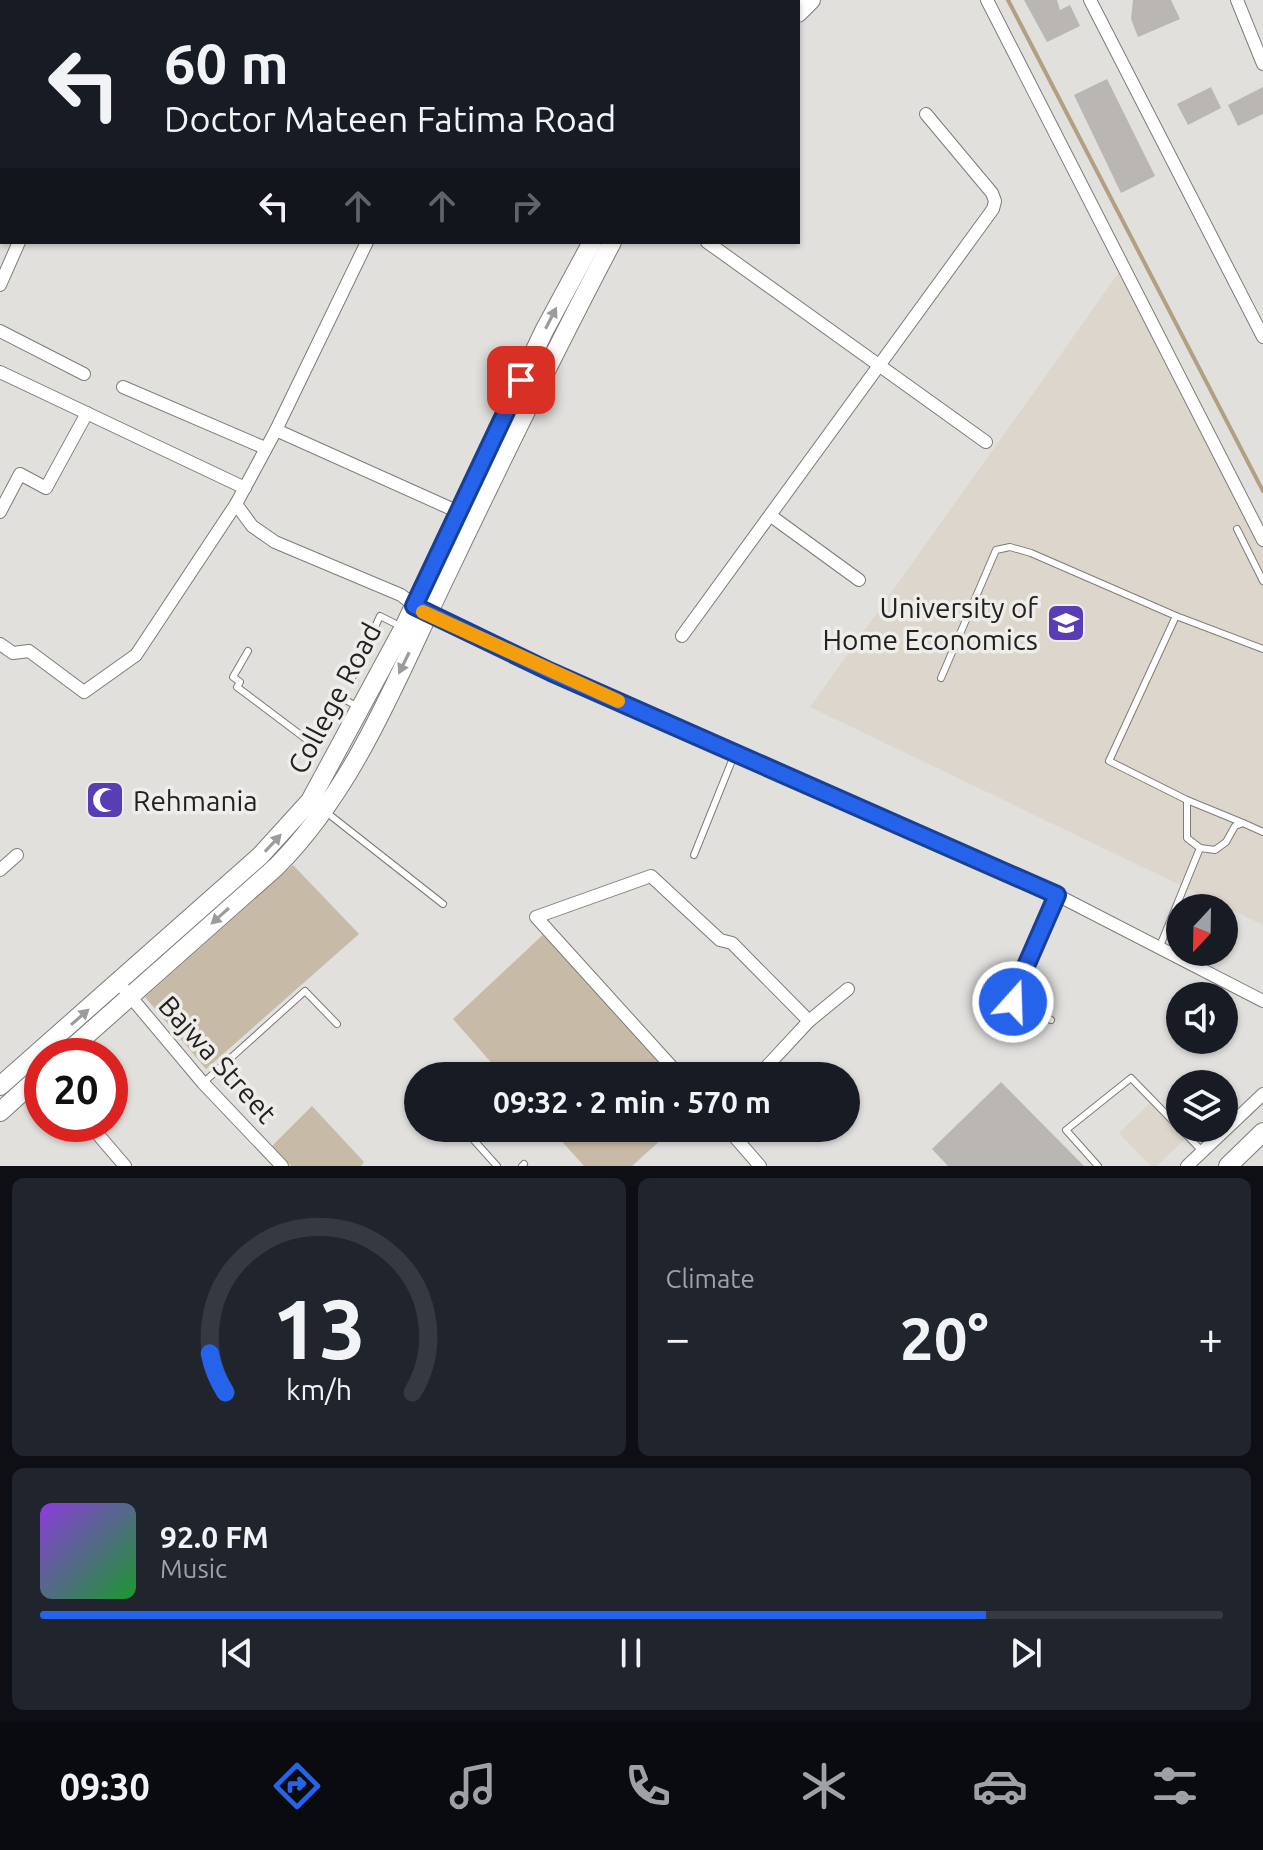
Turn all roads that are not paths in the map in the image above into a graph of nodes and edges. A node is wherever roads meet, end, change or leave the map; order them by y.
1 (987, 0) edge
2 (1090, 0) edge
3 (1237, 0) edge
4 (1260, 49) edge
5 (1263, 64) edge
6 (926, 114) dead end
7 (18, 244) edge
8 (366, 244) edge
9 (591, 244) edge
10 (611, 244) edge
11 (710, 244) edge
12 (0, 285) edge
13 (0, 331) edge
14 (1263, 337) edge
15 (879, 368) junction
16 (0, 372) edge
17 (84, 374) dead end
18 (123, 387) dead end
19 (87, 413) junction
20 (276, 430) junction
21 (986, 442) dead end
22 (265, 448) junction
23 (246, 484) junction
24 (236, 504) junction
25 (0, 512) edge
26 (466, 516) junction
27 (771, 516) junction
28 (1237, 529) dead end
29 (1263, 540) edge
30 (859, 580) dead end
31 (1263, 581) edge
32 (421, 610) junction
33 (1176, 616) junction
34 (404, 627) junction
35 (682, 636) dead end
36 (0, 644) edge
37 (1263, 649) edge
38 (248, 651) dead end
39 (352, 678) dead end
40 (941, 678) dead end
41 (362, 709) junction
42 (735, 753) junction
43 (1187, 800) junction
44 (323, 810) junction
45 (1243, 823) junction
46 (1263, 832) edge
47 (1200, 848) junction
48 (17, 855) dead end
49 (694, 855) dead end
50 (0, 870) edge
51 (1057, 895) junction
52 (443, 904) dead end
53 (1160, 946) junction
54 (848, 989) dead end
55 (125, 990) junction
56 (1263, 1001) edge
57 (1051, 1020) dead end
58 (809, 1021) junction
59 (337, 1024) dead end
60 (80, 1038) edge
61 (667, 1062) edge
62 (771, 1062) edge
63 (203, 1083) junction
64 (0, 1086) edge
65 (24, 1090) edge
66 (1263, 1094) edge
67 (0, 1112) edge
68 (1263, 1132) edge
69 (103, 1142) edge
70 (476, 1142) edge
71 (739, 1142) edge
72 (1202, 1151) junction
73 (122, 1165) edge
74 (282, 1166) edge
75 (497, 1166) edge
76 (760, 1166) edge
77 (1098, 1166) edge
78 (1187, 1166) edge
79 (1228, 1166) edge

1 - 29 street
2 - 14 street
3 - 4 street
4 - 5 street
6 - 15 street
7 - 12 street
8 - 20 street
26 -> 9 main road, College Road
10 - 26 main road, College Road
11 - 15 street
13 - 17 street
15 - 21 street
15 - 27 street
16 - 19 street
18 - 22 street
19 - 23 street
19 - 25 street
20 - 22 street
20 - 26 street
22 - 23 street
23 - 24 street
24 - 32 street
24 - 36 street
26 - 32 main road, College Road
27 - 30 street
27 - 35 street
28 - 31 lane
32 - 34 main road, College Road
32 - 42 street
32 -> 44 main road, College Road
33 - 37 lane
33 - 40 lane
33 - 43 lane
34 - 39 lane
34 - 41 main road, College Road
38 - 41 lane
55 -> 41 main road, College Road
42 - 49 lane
42 - 51 street
43 - 45 lane
43 - 47 lane
44 - 52 lane
44 -> 55 main road, College Road
45 - 46 lane
45 - 47 lane
47 - 53 lane
48 - 50 street
51 - 53 street
51 - 57 lane
53 - 56 street
54 - 58 street
55 - 60 main road, College Road
55 - 63 street, Bajwa Street
64 -> 55 main road, College Road
58 - 61 street
58 - 62 street
59 - 63 lane
63 - 74 street, Bajwa Street
65 - 67 main road
66 - 72 street
68 - 79 main road
69 - 73 street
70 - 75 lane
71 - 76 street
72 - 77 lane
72 - 78 street

